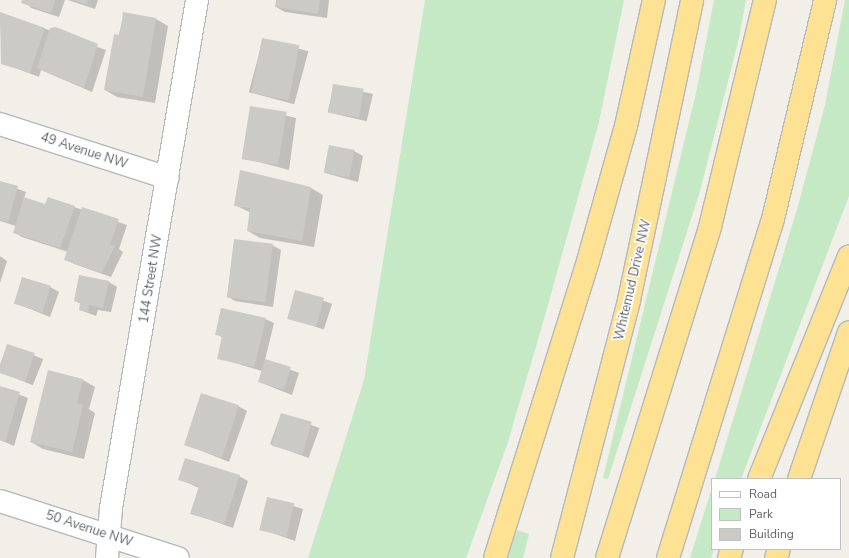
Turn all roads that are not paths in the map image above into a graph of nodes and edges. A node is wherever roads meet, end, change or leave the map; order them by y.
1 (197, 0) edge
2 (654, 0) edge
3 (692, 0) edge
4 (765, 0) edge
5 (825, 0) edge
6 (0, 124) edge
7 (168, 178) junction
8 (849, 256) edge
9 (849, 332) edge
10 (759, 478) edge
11 (799, 478) edge
12 (0, 501) edge
13 (109, 536) junction
14 (108, 558) edge
15 (178, 558) edge
16 (495, 558) edge
17 (562, 558) edge
18 (607, 558) edge
19 (668, 558) edge

1 - 7 street, 144 Street NW
2 - 16 highway
3 - 17 highway, Whitemud Drive NW
4 - 18 highway
5 - 19 highway
6 - 7 street, 49 Avenue NW
7 - 13 street, 144 Street NW
8 - 10 highway
9 - 11 highway
12 - 13 street, 50 Avenue NW
13 - 14 street, 144 Street NW
13 - 15 street, 50 Avenue NW

